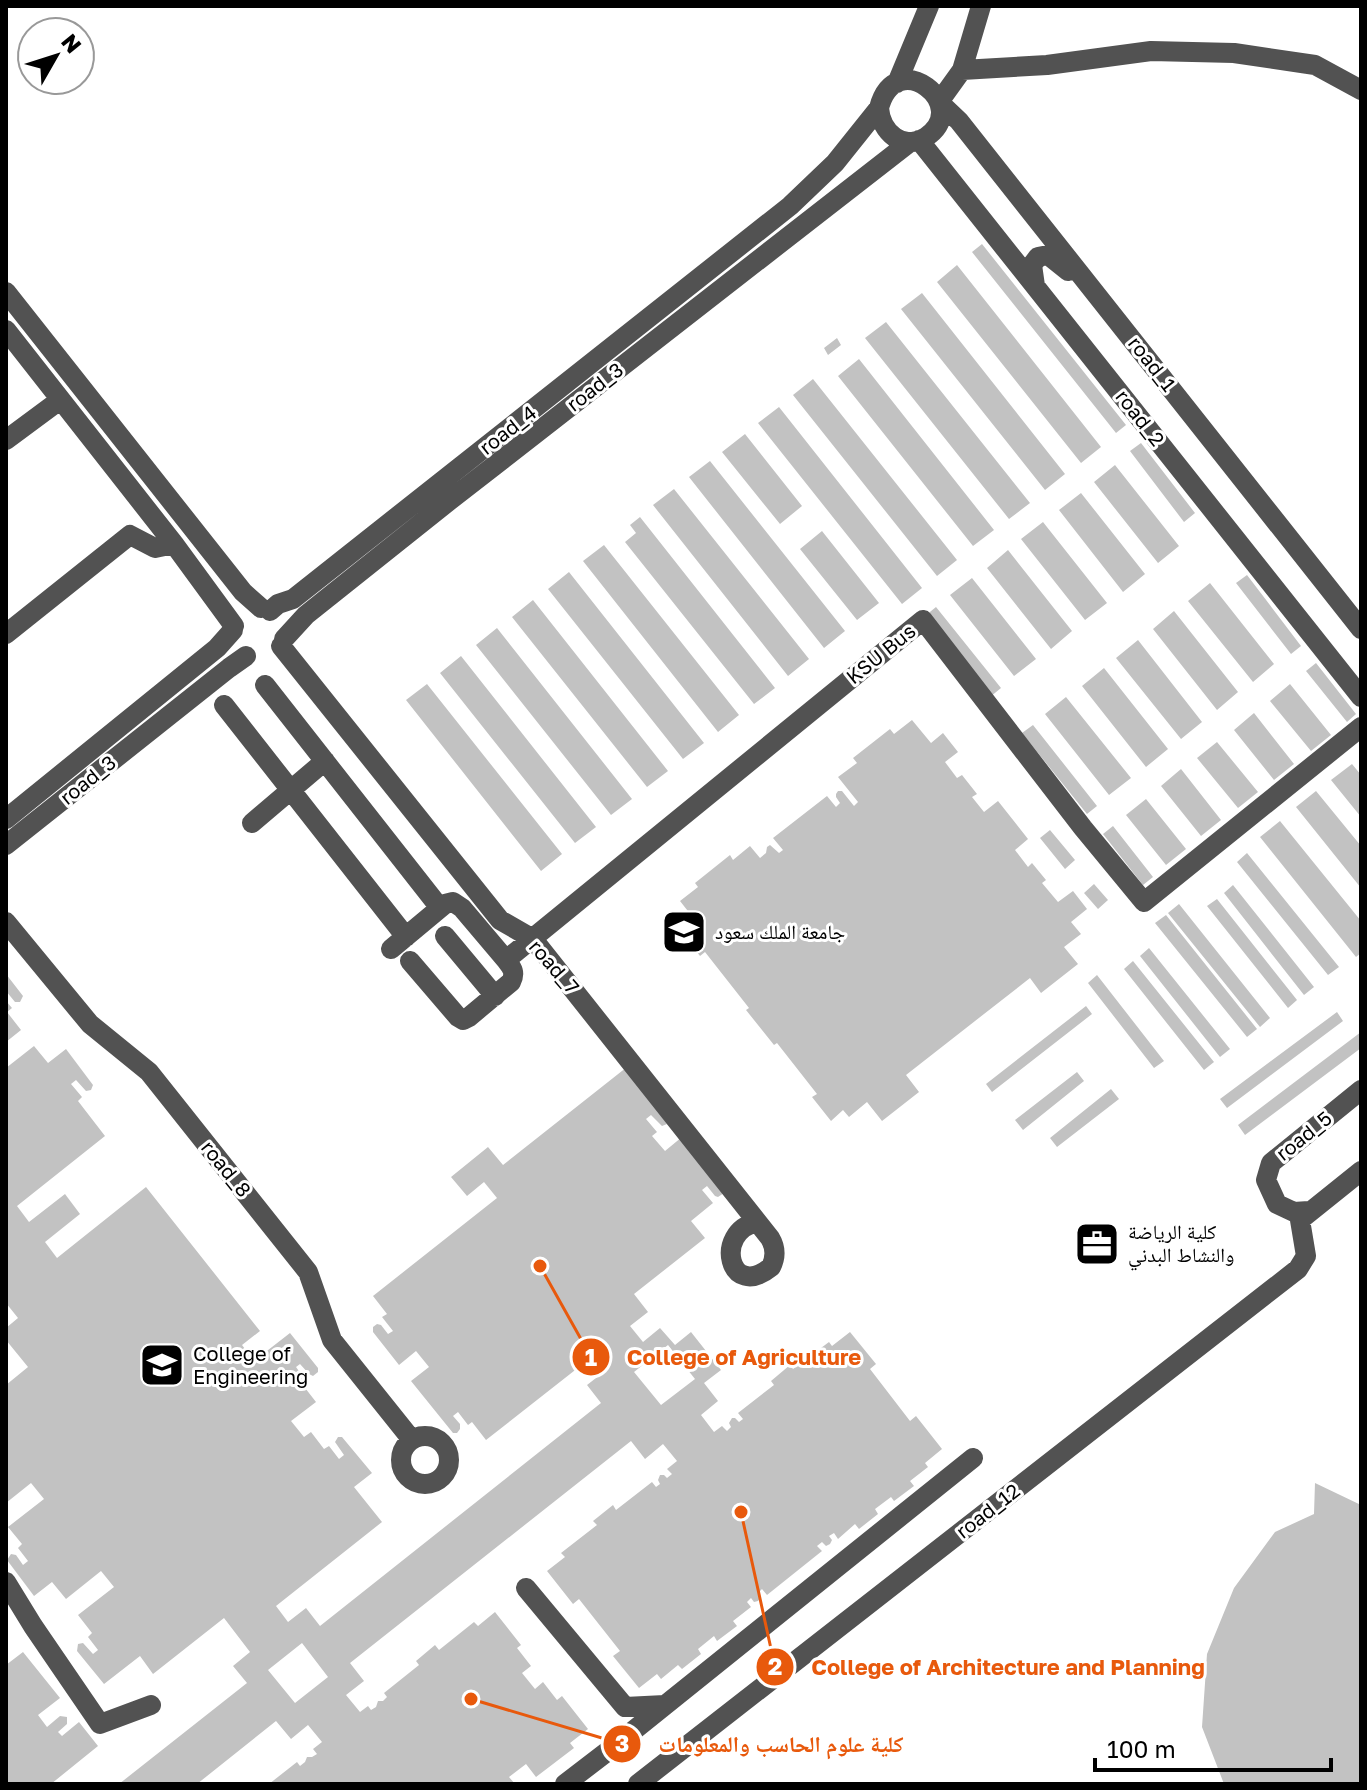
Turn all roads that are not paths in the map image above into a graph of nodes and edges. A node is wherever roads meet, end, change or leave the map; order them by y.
1 (929, 6) edge
2 (981, 6) edge
3 (962, 70) junction
4 (897, 83) junction
5 (1361, 90) edge
6 (939, 102) junction
7 (879, 108) junction
8 (915, 141) junction
9 (1035, 286) junction
10 (1093, 291) junction
11 (6, 292) edge
12 (6, 330) edge
13 (60, 400) junction
14 (6, 440) edge
15 (174, 544) junction
16 (266, 609) junction
17 (234, 628) junction
18 (1361, 629) edge
19 (6, 634) edge
20 (283, 642) junction
21 (246, 656) junction
22 (265, 685) dead end
23 (1361, 697) edge
24 (224, 705) dead end
25 (1361, 727) edge
26 (325, 761) junction
27 (290, 790) junction
28 (6, 819) edge
29 (252, 823) dead end
30 (6, 845) edge
31 (440, 908) junction
32 (6, 922) edge
33 (445, 936) dead end
34 (533, 939) junction
35 (506, 960) junction
36 (410, 961) dead end
37 (495, 996) junction
38 (1361, 1090) edge
39 (1361, 1171) edge
40 (1304, 1216) junction
41 (757, 1222) dead end
42 (412, 1440) dead end
43 (973, 1458) dead end
44 (6, 1582) edge
45 (526, 1588) dead end
46 (151, 1705) dead end
47 (665, 1705) junction
48 (565, 1784) edge
49 (638, 1784) edge

1 - 4 street
2 - 3 street
3 - 5 street
3 - 6 street
4 - 6 street
4 - 7 street
6 - 8 street
6 - 10 street, road_1
7 - 8 street
7 - 16 street, road_4
8 - 9 street, road_2
8 - 20 street, road_3
9 - 10 street
9 - 23 street, road_2
10 - 18 street, road_1
11 - 16 street
12 - 13 street
13 - 14 street
13 - 15 street
15 - 17 street
15 - 19 street
16 - 17 street
16 - 20 street
17 - 21 street
17 - 28 street
20 - 21 street
20 - 34 street, road_7
21 - 30 street, road_3
22 - 26 street
24 - 27 street
25 - 34 street, KSU Bus
26 - 27 street
26 - 31 street
27 - 29 street
27 - 31 street
31 - 35 street
32 - 42 street, road_8
33 - 37 street
34 - 35 street, KSU Bus
34 - 41 street, road_7
35 - 37 street
36 - 37 street
38 - 40 street, road_5
39 - 40 street
40 - 49 street, road_12
43 - 47 street
44 - 46 street
45 - 47 street
47 - 48 street

